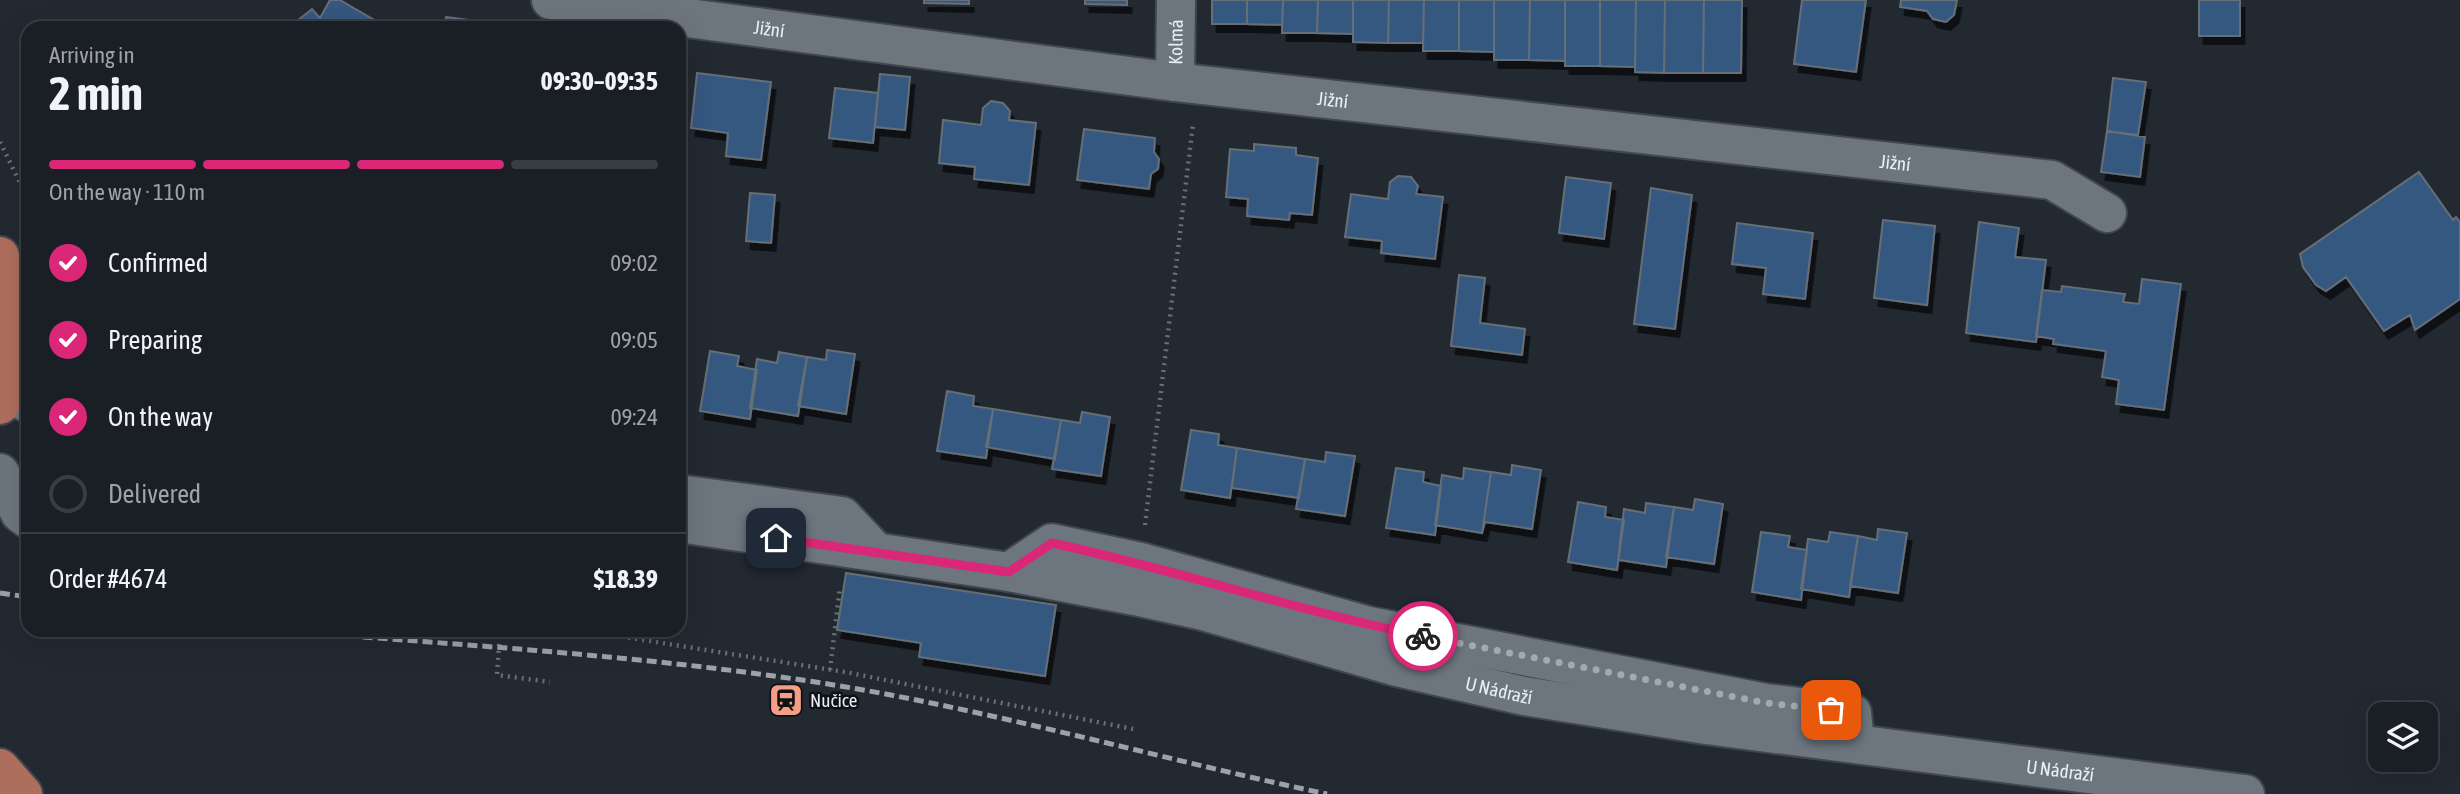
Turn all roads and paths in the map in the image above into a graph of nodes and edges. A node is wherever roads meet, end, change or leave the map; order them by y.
1 (551, 0) edge
2 (1176, 0) edge
3 (1186, 83) junction
4 (0, 142) edge
5 (21, 185) edge
6 (2107, 213) dead end
7 (0, 256) edge
8 (11, 401) edge
9 (0, 473) edge
10 (686, 495) edge
11 (21, 514) edge
12 (686, 524) edge
13 (876, 552) junction
14 (1141, 562) junction
15 (1009, 572) junction
16 (841, 579) dead end
17 (500, 637) edge
18 (624, 637) edge
19 (830, 670) junction
20 (550, 682) dead end
21 (1138, 730) dead end
22 (1855, 743) junction
23 (0, 768) edge
24 (23, 794) edge
25 (2245, 794) edge

1 - 3 street, Jižní
2 - 3 street, Kolmá
3 - 6 street, Jižní
3 - 14 path
4 - 5 path
7 - 8 main road
9 - 11 street
10 - 13 street
12 - 13 street, U Nádraží
13 - 15 street, U Nádraží
14 - 15 street
14 - 22 street
15 - 22 street, U Nádraží
16 - 19 path
17 - 20 path
18 - 19 path
19 - 21 path
22 - 25 street, U Nádraží
23 - 24 main road

